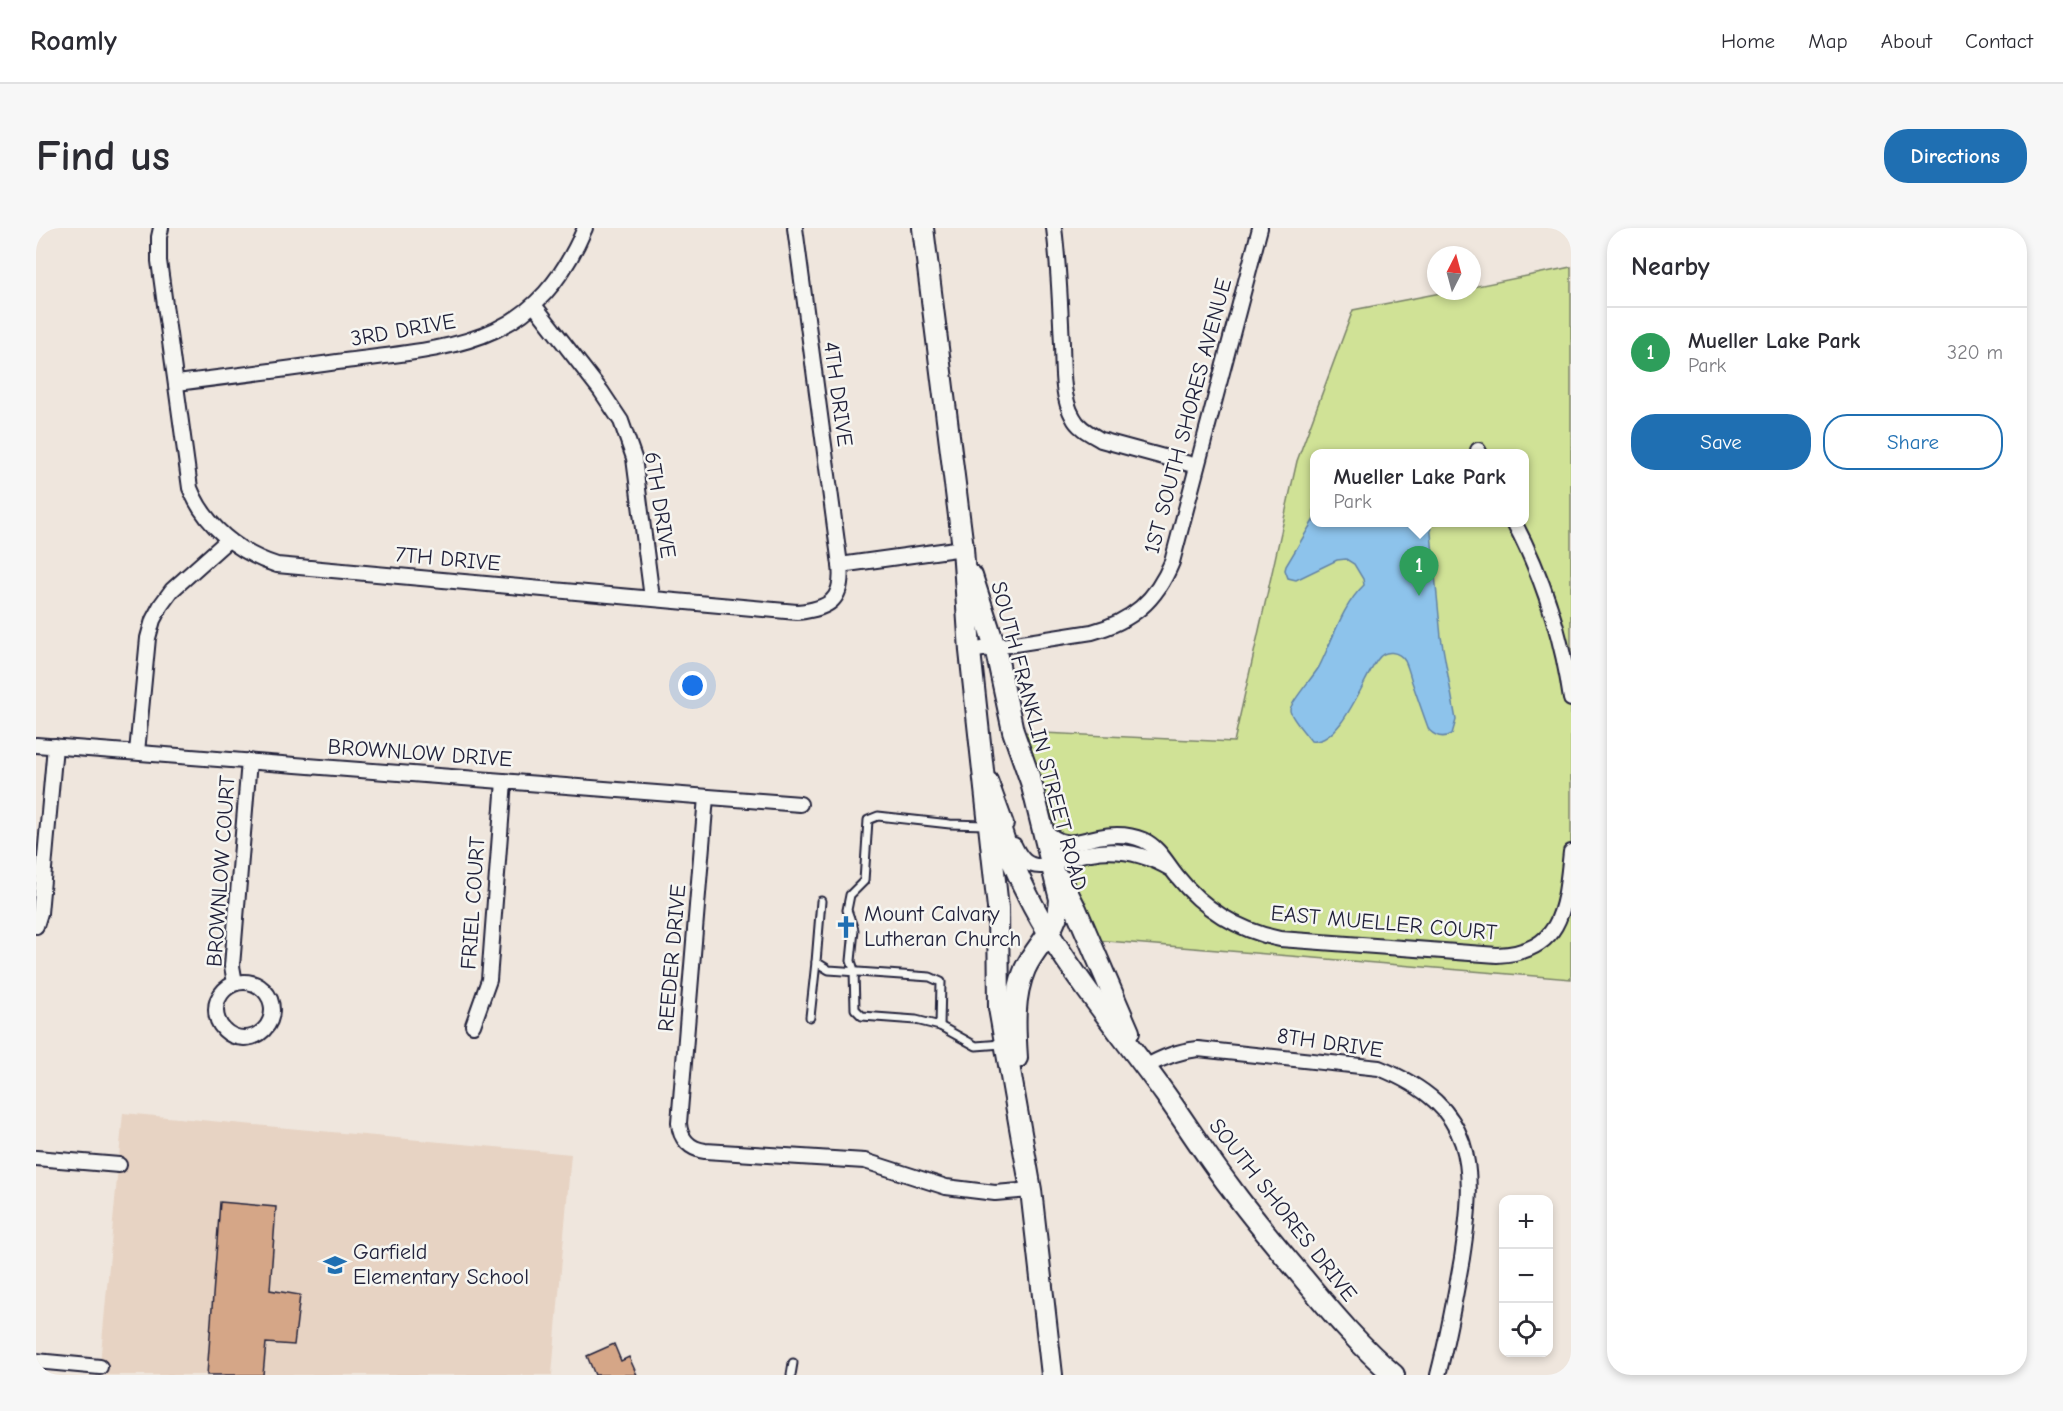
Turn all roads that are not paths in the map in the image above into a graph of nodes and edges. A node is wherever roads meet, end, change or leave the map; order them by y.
1 (161, 228) edge
2 (585, 228) edge
3 (795, 228) edge
4 (923, 228) edge
5 (1054, 228) edge
6 (1260, 228) edge
7 (534, 305) junction
8 (177, 383) junction
9 (1197, 466) junction
10 (1516, 527) edge
11 (228, 540) junction
12 (963, 548) junction
13 (840, 565) junction
14 (652, 598) junction
15 (995, 646) junction
16 (970, 651) junction
17 (1571, 699) edge
18 (36, 745) edge
19 (55, 746) junction
20 (137, 752) junction
21 (980, 753) junction
22 (249, 761) junction
23 (504, 781) junction
24 (706, 797) junction
25 (800, 804) dead end
26 (988, 825) junction
27 (1044, 830) junction
28 (1571, 852) edge
29 (1053, 863) junction
30 (1172, 870) junction
31 (820, 901) dead end
32 (36, 926) edge
33 (1048, 934) junction
34 (1030, 961) junction
35 (816, 962) junction
36 (1068, 965) junction
37 (854, 970) junction
38 (235, 983) junction
39 (810, 1017) dead end
40 (473, 1025) dead end
41 (940, 1026) junction
42 (1004, 1043) junction
43 (1145, 1067) junction
44 (1024, 1143) junction
45 (36, 1158) edge
46 (119, 1165) dead end
47 (1031, 1190) junction
48 (36, 1361) edge
49 (793, 1363) dead end
50 (100, 1367) dead end
51 (791, 1375) edge
52 (1052, 1375) edge
53 (1394, 1375) edge
54 (1438, 1375) edge

1 - 8 street, 7TH DRIVE
2 - 7 street, 3RD DRIVE
3 - 13 street, 4TH DRIVE
4 - 12 street, SOUTH FRANKLIN STREET ROAD
5 - 9 street
6 - 9 street, 1ST SOUTH SHORES AVENUE
7 - 8 street, 3RD DRIVE
7 - 14 street, 6TH DRIVE
8 - 11 street, 7TH DRIVE
9 - 15 street, 1ST SOUTH SHORES AVENUE
10 - 17 street
11 - 14 street, 7TH DRIVE
11 - 20 street
12 - 13 street
12 - 15 street, SOUTH FRANKLIN STREET ROAD
12 - 16 street, SOUTH FRANKLIN STREET ROAD
13 - 14 street, 7TH DRIVE
15 - 16 street, 1ST SOUTH SHORES AVENUE
15 - 27 street, SOUTH FRANKLIN STREET ROAD
16 - 21 street, SOUTH FRANKLIN STREET ROAD
18 - 19 street, BROWNLOW DRIVE
19 - 20 street, BROWNLOW DRIVE
19 - 32 street
20 - 22 street, BROWNLOW DRIVE
21 - 26 street, SOUTH FRANKLIN STREET ROAD
21 - 29 street
21 - 33 street, SOUTH SHORES DRIVE
22 - 23 street, BROWNLOW DRIVE
22 - 38 street, BROWNLOW COURT
23 - 24 street, BROWNLOW DRIVE
23 - 40 street, FRIEL COURT
24 - 25 street, BROWNLOW DRIVE
24 - 47 street, REEDER DRIVE
26 - 37 lane
26 - 42 street, SOUTH FRANKLIN STREET ROAD
27 - 29 street, SOUTH FRANKLIN STREET ROAD
27 - 30 street, EAST MUELLER COURT
28 - 30 street, EAST MUELLER COURT
29 - 30 street, EAST MUELLER COURT
29 - 33 street, SOUTH FRANKLIN STREET ROAD
29 - 43 street, SOUTH SHORES DRIVE
31 - 35 lane
33 - 34 street, SOUTH FRANKLIN STREET ROAD
33 - 36 street, SOUTH SHORES DRIVE
34 - 36 street
34 - 44 street, SOUTH FRANKLIN STREET ROAD
35 - 37 lane
35 - 39 lane
36 - 43 street, SOUTH SHORES DRIVE
37 - 41 lane
37 - 41 lane
38 - 38 street, BROWNLOW COURT
41 - 42 lane
42 - 44 street, SOUTH FRANKLIN STREET ROAD
43 - 53 street, SOUTH SHORES DRIVE
43 - 54 street, 8TH DRIVE
44 - 47 street, SOUTH FRANKLIN STREET ROAD
45 - 46 street
47 - 52 street, SOUTH FRANKLIN STREET ROAD
48 - 50 street
49 - 51 lane

